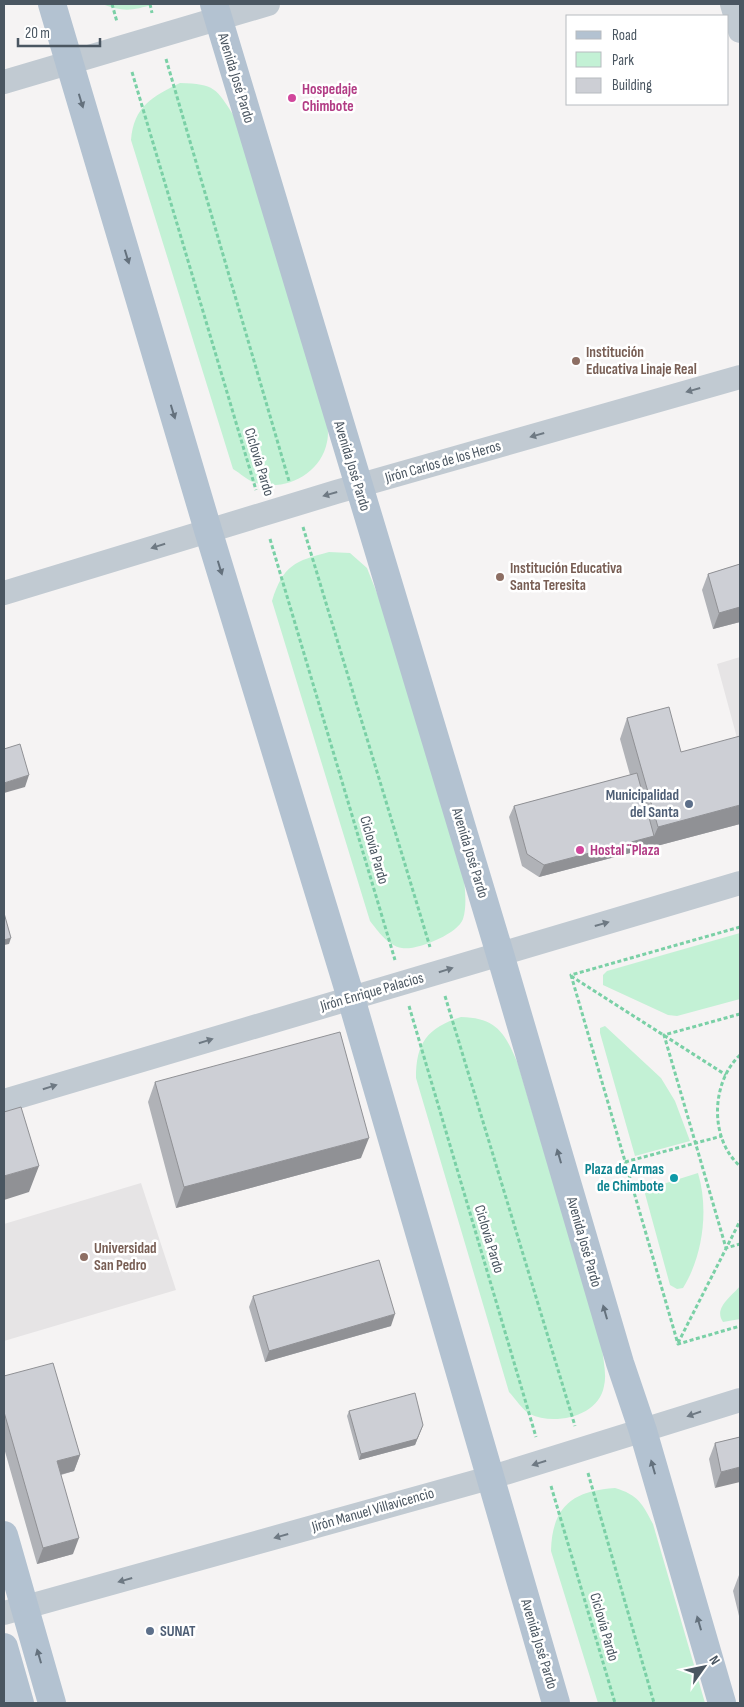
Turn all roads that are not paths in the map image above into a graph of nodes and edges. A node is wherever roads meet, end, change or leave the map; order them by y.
1 (52, 4) edge
2 (268, 4) edge
3 (732, 4) edge
4 (216, 11) edge
5 (740, 31) edge
6 (69, 62) junction
7 (4, 82) edge
8 (740, 377) edge
9 (358, 486) junction
10 (208, 530) junction
11 (4, 593) edge
12 (740, 884) edge
13 (500, 954) junction
14 (351, 998) junction
15 (4, 1101) edge
16 (740, 1400) edge
17 (643, 1432) junction
18 (489, 1478) junction
19 (4, 1536) edge
20 (14, 1611) edge
21 (4, 1647) edge
22 (20, 1703) edge
23 (52, 1703) edge
24 (556, 1703) edge
25 (722, 1703) edge

1 - 6 main road, Avenida José Pardo
2 - 4 street
3 - 5 street
4 - 6 street
4 - 9 main road, Avenida José Pardo
6 - 7 street
6 -> 10 main road, Avenida José Pardo
8 -> 9 street, Jirón Carlos de los Heros
9 -> 10 street, Jirón Carlos de los Heros
9 - 13 main road, Avenida José Pardo
10 -> 11 street, Jirón Carlos de los Heros
10 -> 14 main road, Avenida José Pardo
13 -> 12 street, Jirón Enrique Palacios
14 -> 13 street, Jirón Enrique Palacios
17 -> 13 main road, Avenida José Pardo
15 -> 14 street, Jirón Enrique Palacios
14 - 18 main road, Avenida José Pardo
16 -> 17 street, Jirón Manuel Villavicencio
17 -> 18 street, Jirón Manuel Villavicencio
25 -> 17 main road, Avenida José Pardo
18 -> 20 street, Jirón Manuel Villavicencio
18 - 24 main road, Avenida José Pardo
19 - 20 main road
23 -> 20 main road
21 - 22 main road

